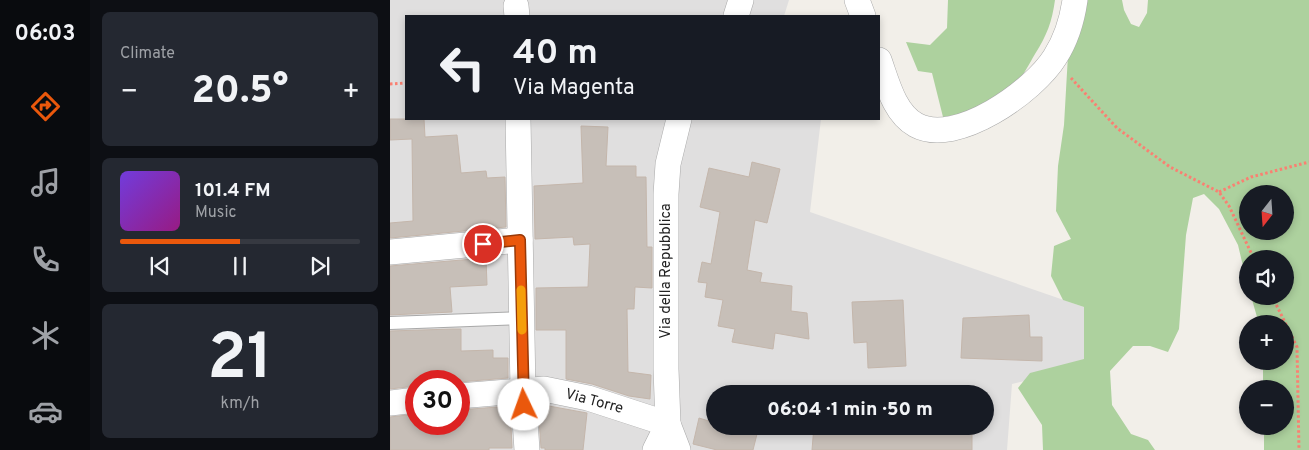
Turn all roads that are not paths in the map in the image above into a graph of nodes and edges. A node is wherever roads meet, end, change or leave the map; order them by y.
1 (741, 0) edge
2 (857, 0) edge
3 (1074, 0) edge
4 (736, 15) edge
5 (863, 15) edge
6 (880, 63) edge
7 (518, 120) edge
8 (679, 120) edge
9 (520, 240) junction
10 (390, 252) edge
11 (521, 318) junction
12 (390, 323) edge
13 (523, 390) junction
14 (470, 395) edge
15 (405, 401) edge
16 (390, 403) edge
17 (668, 424) junction
18 (527, 450) edge
19 (655, 450) edge
20 (678, 450) edge

1 - 4 street
2 - 5 street
3 - 6 street
7 - 9 street
8 - 17 street, Via della Repubblica
9 - 10 street
9 - 11 street
11 - 12 lane
11 - 13 street
13 - 14 street, Via Torre
13 - 17 street, Via Torre
13 - 18 street
15 - 16 street
17 - 19 street
17 - 20 street

